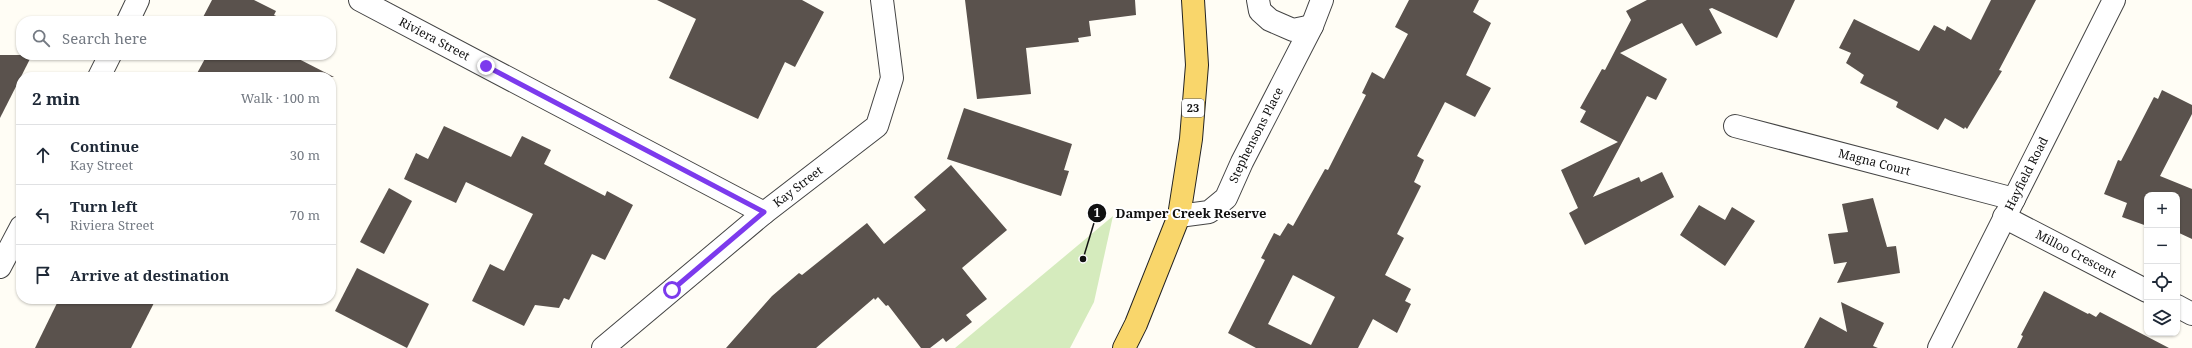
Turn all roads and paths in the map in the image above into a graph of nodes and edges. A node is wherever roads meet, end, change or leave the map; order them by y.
1 (138, 0) edge
2 (360, 0) edge
3 (882, 0) edge
4 (1193, 0) edge
5 (1258, 0) edge
6 (1322, 0) edge
7 (2114, 0) edge
8 (130, 16) edge
9 (1312, 26) junction
10 (108, 60) edge
11 (102, 72) edge
12 (1735, 126) dead end
13 (2009, 208) junction
14 (764, 212) junction
15 (1178, 216) junction
16 (16, 237) edge
17 (0, 267) edge
18 (2144, 289) edge
19 (2180, 308) edge
20 (2192, 314) edge
21 (602, 348) edge
22 (1124, 348) edge
23 (1939, 348) edge

1 - 8 street
2 - 14 street, Riviera Street
3 - 14 street, Kay Street
4 - 15 main road, 23
5 - 9 street
6 - 9 street, Stephensons Place
7 - 13 street, Hayfield Road
9 - 15 street, Stephensons Place
10 - 11 street
12 - 13 street, Magna Court
13 - 18 street, Milloo Crescent
13 - 23 street, Hayfield Road
14 - 21 street, Kay Street
15 - 22 main road, 23
16 - 17 street
19 - 20 street

